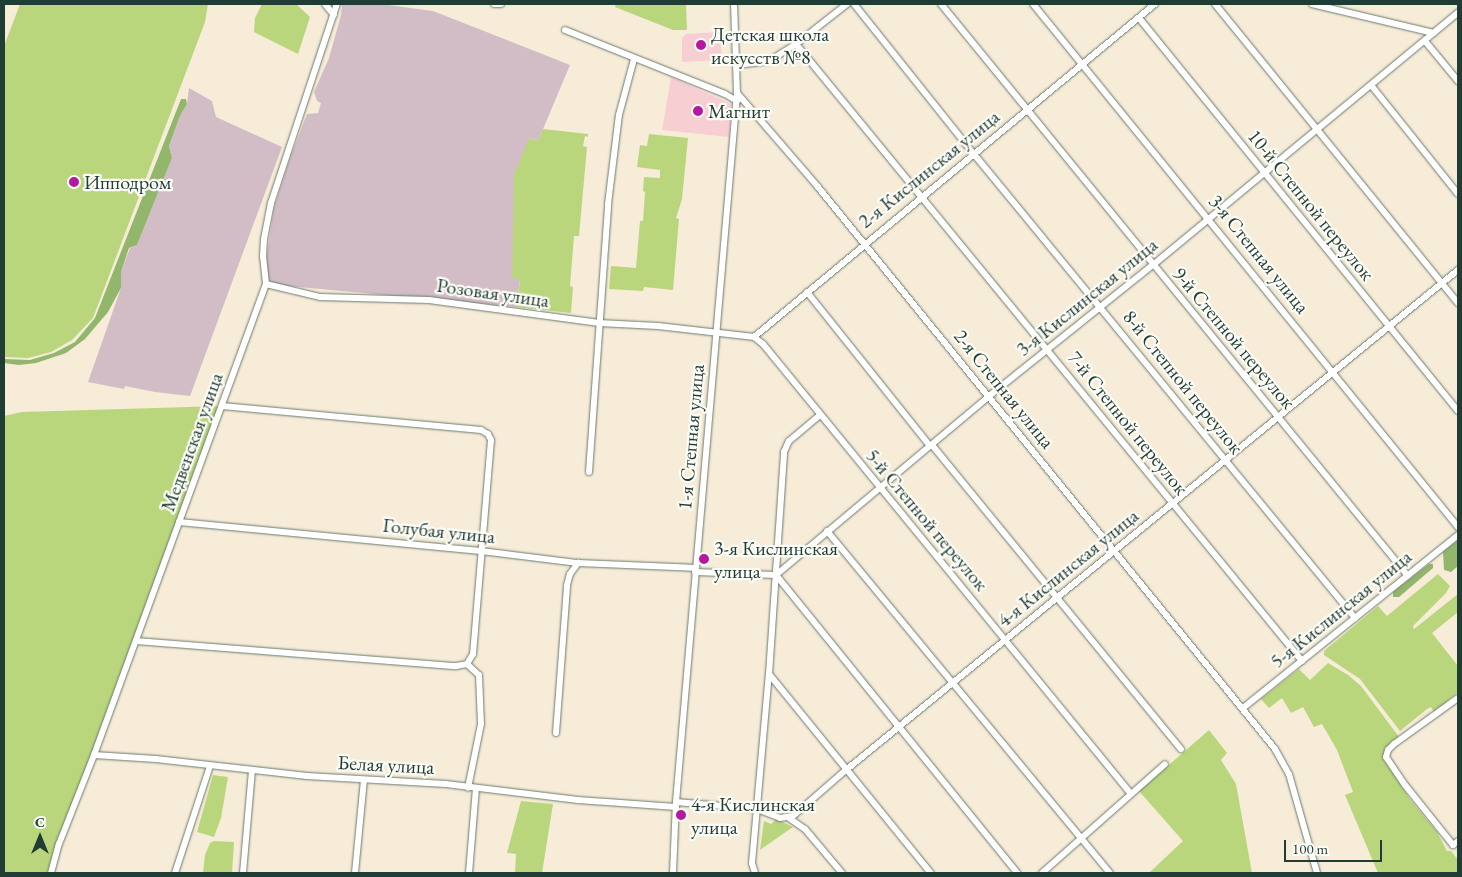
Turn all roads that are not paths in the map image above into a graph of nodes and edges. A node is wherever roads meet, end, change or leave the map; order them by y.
1 (325, 4) edge
2 (337, 4) edge
3 (734, 4) edge
4 (847, 4) edge
5 (854, 4) edge
6 (941, 4) edge
7 (1033, 4) edge
8 (1155, 4) edge
9 (1216, 4) edge
10 (1312, 4) edge
11 (1458, 13) edge
12 (334, 15) junction
13 (1139, 18) junction
14 (565, 30) dead end
15 (1434, 33) junction
16 (1425, 40) junction
17 (796, 44) junction
18 (634, 59) junction
19 (1082, 64) junction
20 (737, 65) junction
21 (1458, 81) edge
22 (1371, 85) junction
23 (737, 93) junction
24 (736, 101) junction
25 (1028, 111) junction
26 (1317, 130) junction
27 (973, 153) junction
28 (1265, 174) junction
29 (1458, 194) edge
30 (922, 197) junction
31 (1210, 219) junction
32 (864, 244) junction
33 (1153, 265) junction
34 (1458, 270) edge
35 (266, 284) junction
36 (1442, 284) junction
37 (807, 292) junction
38 (1458, 303) edge
39 (1101, 308) junction
40 (599, 323) junction
41 (1389, 326) junction
42 (716, 333) junction
43 (754, 337) junction
44 (1048, 350) junction
45 (1333, 371) junction
46 (988, 397) junction
47 (222, 406) junction
48 (1458, 411) edge
49 (820, 416) junction
50 (1279, 417) junction
51 (931, 445) junction
52 (1225, 460) junction
53 (589, 472) dead end
54 (880, 488) junction
55 (1172, 503) junction
56 (179, 522) junction
57 (1458, 527) edge
58 (827, 531) junction
59 (1458, 536) edge
60 (480, 551) junction
61 (1114, 552) junction
62 (578, 563) junction
63 (695, 570) junction
64 (776, 576) junction
65 (1408, 576) junction
66 (1058, 599) junction
67 (1355, 618) junction
68 (1005, 640) junction
69 (136, 641) junction
70 (1302, 661) junction
71 (467, 664) junction
72 (769, 674) junction
73 (952, 684) junction
74 (1458, 698) edge
75 (1243, 708) junction
76 (899, 728) junction
77 (556, 733) dead end
78 (1181, 749) dead end
79 (94, 755) junction
80 (1165, 764) dead end
81 (210, 766) junction
82 (252, 770) junction
83 (846, 770) junction
84 (364, 780) junction
85 (468, 788) junction
86 (476, 788) junction
87 (1131, 794) junction
88 (676, 805) junction
89 (758, 809) junction
90 (789, 818) junction
91 (1080, 838) junction
92 (1456, 843) edge
93 (50, 873) edge
94 (175, 873) edge
95 (243, 873) edge
96 (355, 873) edge
97 (468, 873) edge
98 (673, 873) edge
99 (755, 873) edge
100 (842, 873) edge
101 (931, 873) edge
102 (1017, 873) edge
103 (1042, 873) edge
104 (1110, 873) edge
105 (1317, 873) edge

1 - 12 street
2 - 12 street, Медвенская улица
3 - 20 street, 1-я Степная улица
4 - 17 street
5 - 27 street, 8-й Степной переулок
6 - 25 street, 9-й Степной переулок
7 - 19 street, 3-я Степная улица
8 - 13 street, 2-я Кислинская улица
9 - 26 street
10 - 15 street
11 - 15 street, 3-я Кислинская улица
12 - 35 street, Медвенская улица
13 - 19 street, 2-я Кислинская улица
13 - 28 street, 10-й Степной переулок
14 - 18 street
15 - 16 street, 3-я Кислинская улица
16 - 21 street
16 - 22 street, 3-я Кислинская улица
17 - 20 street
17 - 30 street, 7-й Степной переулок
18 - 24 street
18 - 40 street
19 - 25 street, 2-я Кислинская улица
19 - 31 street, 3-я Степная улица
20 - 23 street, 1-я Степная улица
22 - 26 street, 3-я Кислинская улица
22 - 29 street
23 - 24 street, 1-я Степная улица
23 - 32 street, 2-я Степная улица
24 - 42 street, 1-я Степная улица
25 - 27 street, 2-я Кислинская улица
25 - 33 street, 9-й Степной переулок
26 - 28 street, 3-я Кислинская улица
26 - 36 street
27 - 30 street, 2-я Кислинская улица
27 - 39 street, 8-й Степной переулок
28 - 31 street, 3-я Кислинская улица
28 - 41 street, 10-й Степной переулок
30 - 32 street, 2-я Кислинская улица
30 - 44 street, 7-й Степной переулок
31 - 33 street, 3-я Кислинская улица
31 - 45 street, 3-я Степная улица
32 - 37 street, 2-я Кислинская улица
32 - 46 street, 2-я Степная улица
33 - 39 street, 3-я Кислинская улица
33 - 50 street, 9-й Степной переулок
34 - 36 street, 4-я Кислинская улица
35 - 40 street, Розовая улица
35 - 47 street, Медвенская улица
36 - 38 street
36 - 41 street, 4-я Кислинская улица
37 - 43 street, 2-я Кислинская улица
37 - 51 street
39 - 44 street, 3-я Кислинская улица
39 - 52 street, 8-й Степной переулок
40 - 42 street, Розовая улица
40 - 53 street
41 - 45 street, 4-я Кислинская улица
41 - 48 street, 10-й Степной переулок
42 - 43 street
42 - 63 street, 1-я Степная улица
43 - 49 street, 5-й Степной переулок
44 - 46 street, 3-я Кислинская улица
44 - 55 street, 7-й Степной переулок
45 - 50 street, 4-я Кислинская улица
45 - 57 street, 3-я Степная улица
46 - 51 street, 3-я Кислинская улица
46 - 61 street, 2-я Степная улица
47 - 56 street, Медвенская улица
47 - 60 street
49 - 54 street, 5-й Степной переулок
49 - 64 street
50 - 52 street, 4-я Кислинская улица
50 - 65 street, 9-й Степной переулок
51 - 54 street, 3-я Кислинская улица
51 - 66 street
52 - 55 street, 4-я Кислинская улица
52 - 67 street, 8-й Степной переулок
54 - 58 street, 3-я Кислинская улица
54 - 68 street, 5-й Степной переулок
55 - 61 street, 4-я Кислинская улица
55 - 70 street, 7-й Степной переулок
56 - 60 street, Голубая улица
56 - 69 street, Медвенская улица
58 - 64 street, 3-я Кислинская улица
58 - 73 street
59 - 65 street, 5-я Кислинская улица
60 - 62 street, Голубая улица
60 - 71 street
61 - 66 street, 4-я Кислинская улица
61 - 75 street, 2-я Степная улица
62 - 63 street, Голубая улица
62 - 77 street
63 - 64 street
63 - 88 street, 1-я Степная улица
64 - 72 street
64 - 76 street
65 - 67 street, 5-я Кислинская улица
66 - 68 street, 4-я Кислинская улица
66 - 78 street
67 - 70 street, 5-я Кислинская улица
68 - 73 street, 4-я Кислинская улица
68 - 87 street, 5-й Степной переулок
69 - 71 street
69 - 79 street, Медвенская улица
70 - 75 street, 5-я Кислинская улица
71 - 85 street
72 - 83 street
72 - 89 street
73 - 76 street, 4-я Кислинская улица
73 - 91 street
74 - 92 street
75 - 105 street, 2-я Степная улица
76 - 83 street, 4-я Кислинская улица
76 - 102 street
79 - 81 street, Белая улица
79 - 93 street, Медвенская улица
80 - 87 street
81 - 82 street, Белая улица
81 - 94 street
82 - 84 street, Белая улица
82 - 95 street
83 - 90 street, 4-я Кислинская улица
83 - 101 street
84 - 85 street, Белая улица
84 - 96 street
85 - 86 street, Белая улица
86 - 88 street, Белая улица
86 - 97 street
87 - 91 street
88 - 89 street
88 - 98 street, 1-я Степная улица
89 - 90 street
89 - 99 street
90 - 100 street
91 - 103 street
91 - 104 street

